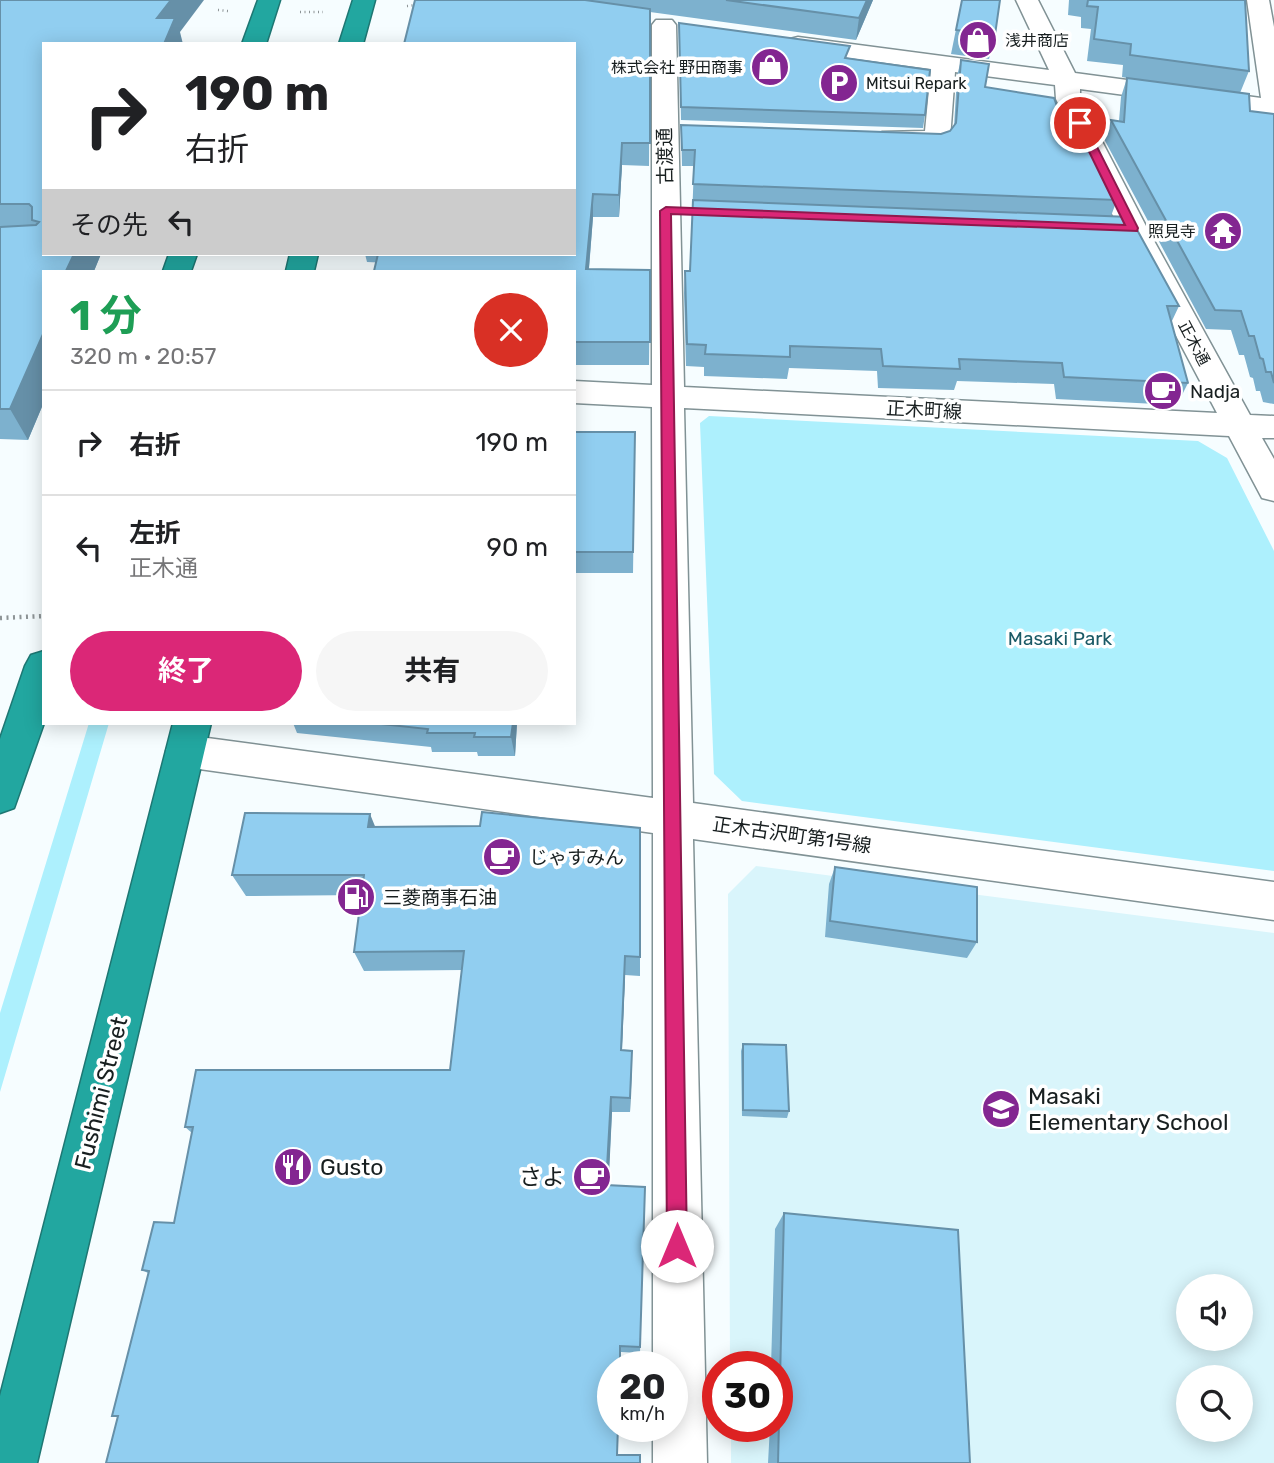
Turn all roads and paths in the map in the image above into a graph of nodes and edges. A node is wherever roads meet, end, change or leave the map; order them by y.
1 (1027, 0) edge
2 (1258, 0) edge
3 (427, 4) edge
4 (267, 6) edge
5 (362, 6) edge
6 (407, 6) dead end
7 (218, 10) dead end
8 (667, 25) dead end
9 (771, 40) edge
10 (255, 42) edge
11 (352, 42) edge
12 (944, 64) junction
13 (1067, 81) junction
14 (1274, 100) edge
15 (1274, 107) edge
16 (869, 137) edge
17 (576, 393) edge
18 (667, 398) junction
19 (1238, 426) junction
20 (1274, 427) edge
21 (1274, 489) edge
22 (42, 616) edge
23 (0, 617) edge
24 (42, 670) edge
25 (189, 737) edge
26 (9, 743) edge
27 (0, 796) edge
28 (672, 818) junction
29 (1274, 901) edge
30 (10, 1463) edge
31 (680, 1463) edge

1 - 13 street, 正木通
2 - 14 street
3 - 6 path
4 - 5 path
4 - 7 path
4 - 10 highway
5 - 11 highway
8 - 18 street, 古渡通
9 - 12 street
12 - 13 street
12 - 16 street
13 - 15 street
13 - 19 street, 正木通
17 - 18 street, 正木町線
18 - 19 street, 正木町線
18 - 28 street, 古渡通
19 - 20 street, 正木町線
19 - 21 street, 正木通
22 - 23 path
24 - 26 highway
25 - 28 street, 正木古沢町第1号線
25 - 30 highway, Fushimi Street
26 - 27 highway
28 - 29 street, 正木古沢町第1号線
28 - 31 street, 古渡通

